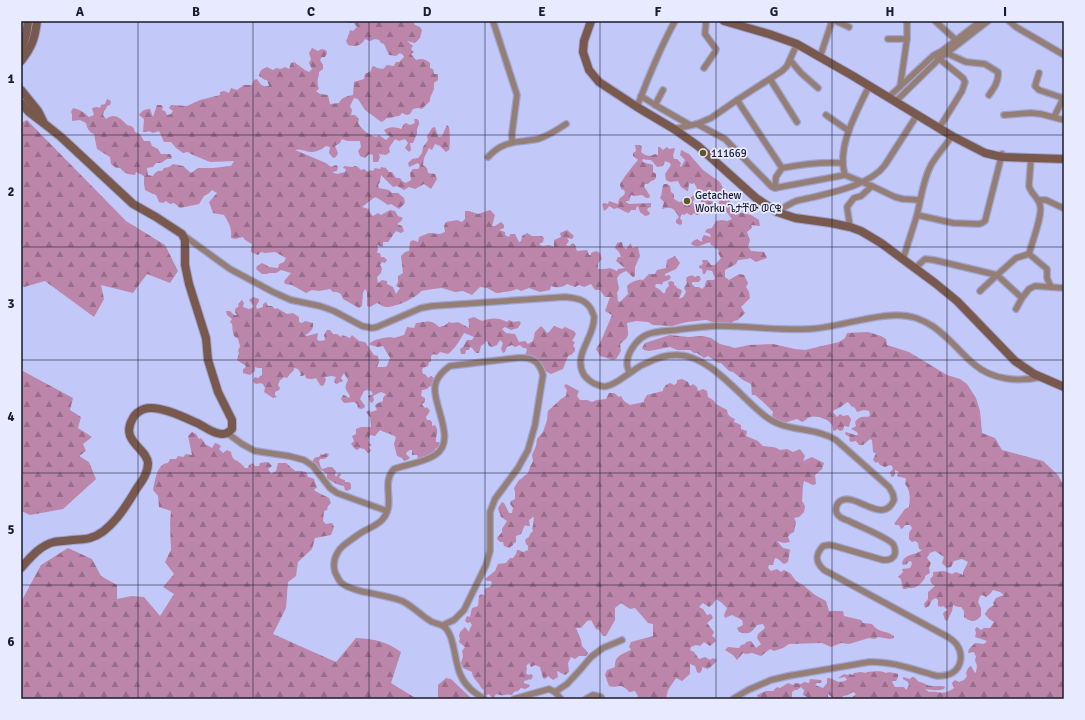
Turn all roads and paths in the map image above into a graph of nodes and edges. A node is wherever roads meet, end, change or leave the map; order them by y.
1 (28, 21) edge
2 (37, 21) edge
3 (493, 21) edge
4 (591, 21) edge
5 (675, 21) edge
6 (706, 21) edge
7 (724, 21) edge
8 (741, 21) edge
9 (832, 21) edge
10 (836, 21) edge
11 (907, 21) edge
12 (935, 21) edge
13 (981, 21) edge
14 (988, 21) edge
15 (1009, 21) edge
16 (849, 27) dead end
17 (759, 29) junction
18 (888, 39) dead end
19 (907, 39) junction
20 (956, 40) junction
21 (796, 44) junction
22 (21, 48) edge
23 (944, 52) junction
24 (821, 54) junction
25 (1064, 55) edge
26 (937, 57) junction
27 (790, 60) junction
28 (21, 61) edge
29 (704, 68) dead end
30 (1039, 73) dead end
31 (770, 79) junction
32 (869, 86) junction
33 (900, 87) junction
34 (818, 88) dead end
35 (21, 90) edge
36 (663, 90) dead end
37 (989, 95) dead end
38 (641, 96) junction
39 (1064, 97) edge
40 (893, 98) junction
41 (737, 100) junction
42 (21, 103) edge
43 (655, 106) junction
44 (637, 107) junction
45 (826, 115) dead end
46 (917, 115) junction
47 (1004, 115) dead end
48 (1054, 117) junction
49 (1064, 120) edge
50 (797, 122) dead end
51 (566, 124) dead end
52 (697, 124) junction
53 (46, 125) junction
54 (941, 125) junction
55 (690, 126) junction
56 (674, 129) junction
57 (849, 130) junction
58 (952, 136) junction
59 (512, 142) junction
60 (1064, 154) edge
61 (1002, 155) junction
62 (488, 157) dead end
63 (1031, 158) junction
64 (1064, 159) edge
65 (843, 163) junction
66 (782, 168) junction
67 (845, 175) junction
68 (862, 182) junction
69 (872, 186) junction
70 (775, 188) junction
71 (920, 200) junction
72 (1039, 200) junction
73 (1063, 208) dead end
74 (777, 212) junction
75 (917, 215) junction
76 (850, 227) junction
77 (182, 234) junction
78 (1029, 254) junction
79 (903, 260) junction
80 (915, 268) junction
81 (997, 275) junction
82 (1051, 287) junction
83 (1064, 288) edge
84 (980, 291) dead end
85 (1022, 298) junction
86 (1016, 309) dead end
87 (629, 373) junction
88 (1041, 377) junction
89 (1064, 387) edge
90 (227, 433) junction
91 (387, 511) junction
92 (21, 568) edge
93 (443, 625) junction
94 (622, 640) dead end
95 (555, 692) junction
96 (484, 699) edge
97 (514, 699) edge
98 (561, 699) edge
99 (586, 699) edge
100 (602, 699) edge
101 (733, 699) edge

1 - 22 street
2 - 28 street
3 - 59 street
4 - 44 street
5 - 38 street
6 - 29 street
7 - 17 street
8 - 17 street
9 - 24 street
10 - 16 street
11 - 19 street
12 - 20 street
13 - 20 street
14 - 23 street
15 - 25 street
17 - 21 street
17 - 24 street
18 - 19 street
19 - 33 street
20 - 23 street
21 - 27 street
21 - 32 street
23 - 26 street
23 - 37 street
24 - 40 street
26 - 33 street
26 - 40 street
26 - 54 street
27 - 31 street
27 - 34 street
30 - 39 street
31 - 41 street
31 - 50 street
32 - 40 street
32 - 57 street
33 - 40 street
35 - 53 street
36 - 43 street
38 - 43 street
38 - 44 street
39 - 48 street
40 - 46 street
40 - 54 street
41 - 52 street
41 - 66 street
42 - 53 street
43 - 55 street
44 - 56 street
45 - 57 street
46 - 58 street
46 - 68 street
47 - 48 street
48 - 49 street
51 - 59 street
52 - 55 street
52 - 70 street
53 - 77 street
54 - 61 street
55 - 56 street
56 - 74 street
57 - 65 street
58 - 61 street
58 - 71 street
59 - 62 street
60 - 61 street
61 - 63 street
61 - 75 street
63 - 64 street
63 - 72 street
65 - 66 street
65 - 67 street
66 - 70 street
67 - 68 street
67 - 70 street
68 - 69 street
68 - 74 street
69 - 71 street
69 - 76 street
71 - 75 street
72 - 73 street
72 - 78 street
74 - 76 street
75 - 79 street
76 - 79 street
77 - 87 street
77 - 90 street
78 - 81 street
78 - 82 street
79 - 80 street
80 - 81 street
80 - 88 street
81 - 84 street
81 - 85 street
82 - 83 street
82 - 85 street
85 - 86 street
87 - 88 street
87 - 101 street
88 - 89 street
90 - 91 street
90 - 92 street
91 - 93 street
91 - 93 street
93 - 96 street
94 - 95 street
95 - 97 street
95 - 98 street
99 - 100 street

